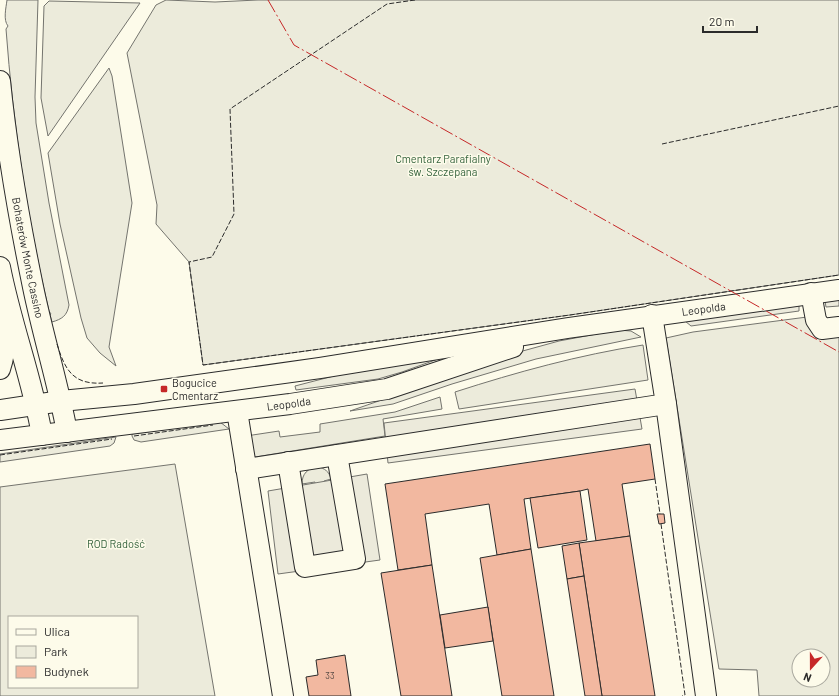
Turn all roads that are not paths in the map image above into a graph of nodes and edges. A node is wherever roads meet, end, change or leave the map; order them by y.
1 (0, 81) edge
2 (1, 272) edge
3 (839, 290) edge
4 (811, 294) junction
5 (652, 315) junction
6 (839, 327) edge
7 (568, 328) junction
8 (0, 369) edge
9 (61, 401) junction
10 (37, 404) junction
11 (666, 404) junction
12 (0, 410) edge
13 (237, 410) junction
14 (67, 432) junction
15 (42, 434) junction
16 (0, 440) edge
17 (337, 454) junction
18 (288, 462) junction
19 (246, 469) junction
20 (282, 696) edge
21 (706, 696) edge

1 - 9 street, Bohaterów Monte Cassino
2 - 8 street
2 - 10 street
3 - 4 street, Leopolda
4 - 5 street, Leopolda
4 - 6 street
5 - 7 street, Leopolda
5 - 11 street
7 - 9 street, Leopolda
7 - 13 street, Leopolda
9 - 10 street, Leopolda
9 - 14 street, Bohaterów Monte Cassino
10 - 12 street, Leopolda
10 - 15 street
11 - 17 street
11 - 21 street
13 - 14 street, Leopolda
13 - 19 street
14 - 15 street, Leopolda
15 - 16 street, Leopolda
17 - 18 street
17 - 18 street
18 - 19 street
19 - 20 street

